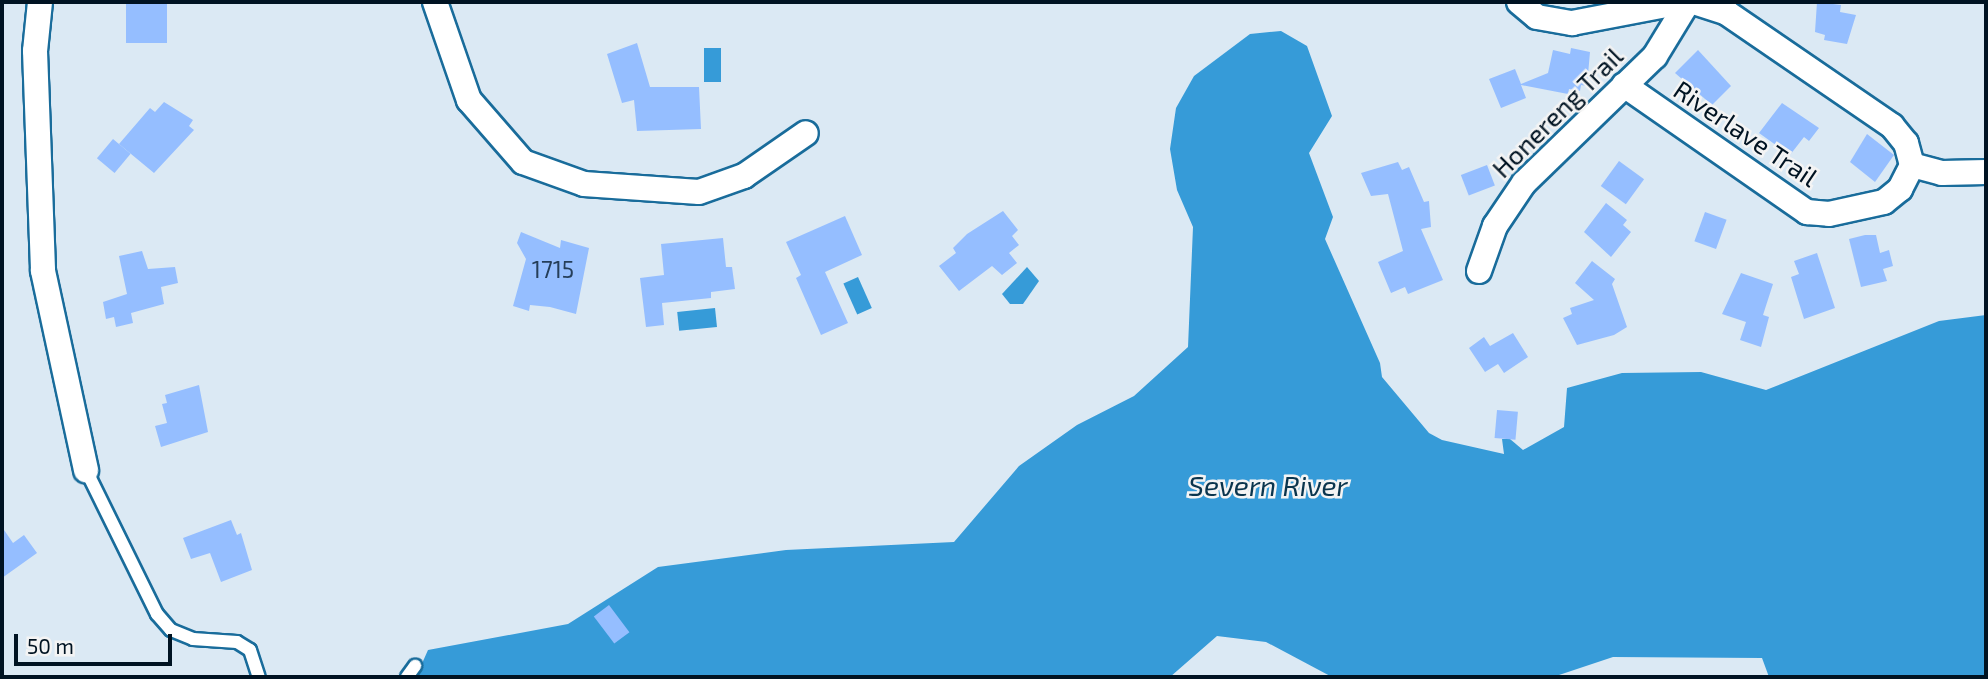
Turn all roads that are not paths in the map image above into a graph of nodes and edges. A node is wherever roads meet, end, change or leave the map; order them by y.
1 (40, 2) edge
2 (435, 2) edge
3 (1519, 2) edge
4 (1682, 2) edge
5 (1688, 2) edge
6 (1694, 2) edge
7 (1624, 85) junction
8 (806, 133) dead end
9 (1912, 165) junction
10 (1986, 172) edge
11 (1479, 271) dead end
12 (86, 470) joint
13 (415, 666) dead end
14 (259, 677) edge
15 (407, 677) edge

1 - 12 street
2 - 8 street
3 - 4 street
5 - 7 street, Honereng Trail
6 - 9 street
7 - 9 street, Riverlave Trail
7 - 11 street, Honereng Trail
9 - 10 street
12 - 14 lane
13 - 15 lane

